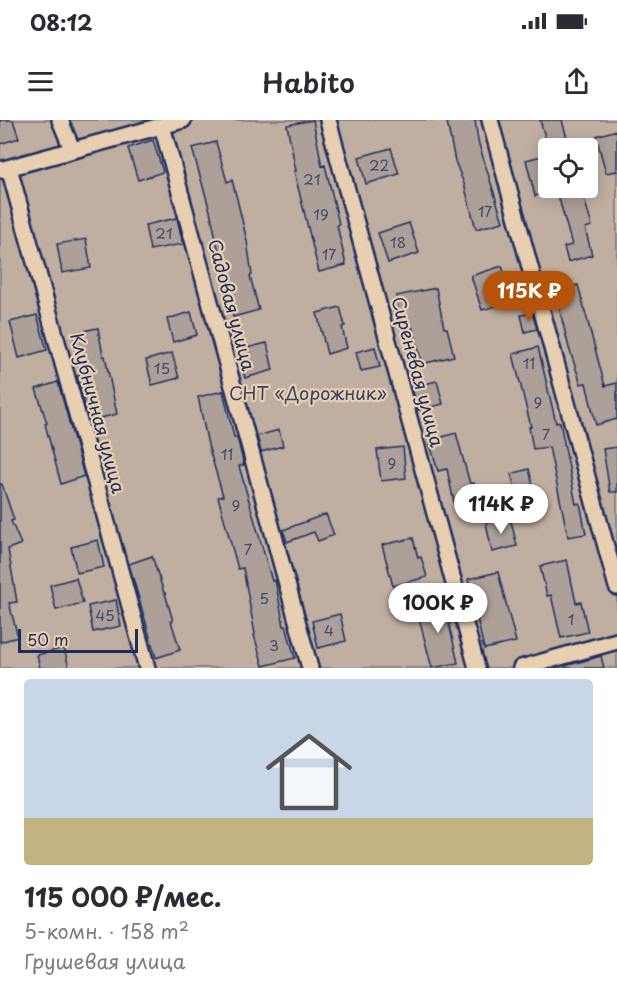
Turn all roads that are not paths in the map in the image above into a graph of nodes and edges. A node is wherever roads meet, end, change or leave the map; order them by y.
1 (60, 120) edge
2 (183, 120) edge
3 (328, 120) edge
4 (490, 120) edge
5 (162, 126) junction
6 (72, 149) junction
7 (5, 169) edge
8 (617, 587) edge
9 (617, 641) edge
10 (566, 662) edge
11 (147, 668) edge
12 (310, 668) edge
13 (477, 668) edge
14 (521, 668) edge

1 - 6 street
2 - 5 street
3 - 13 street, Сиреневая улица
4 - 8 street
5 - 6 street
5 - 12 street, Садовая улица
6 - 7 street
7 - 11 street, Клубничная улица
9 - 10 street
10 - 14 street

